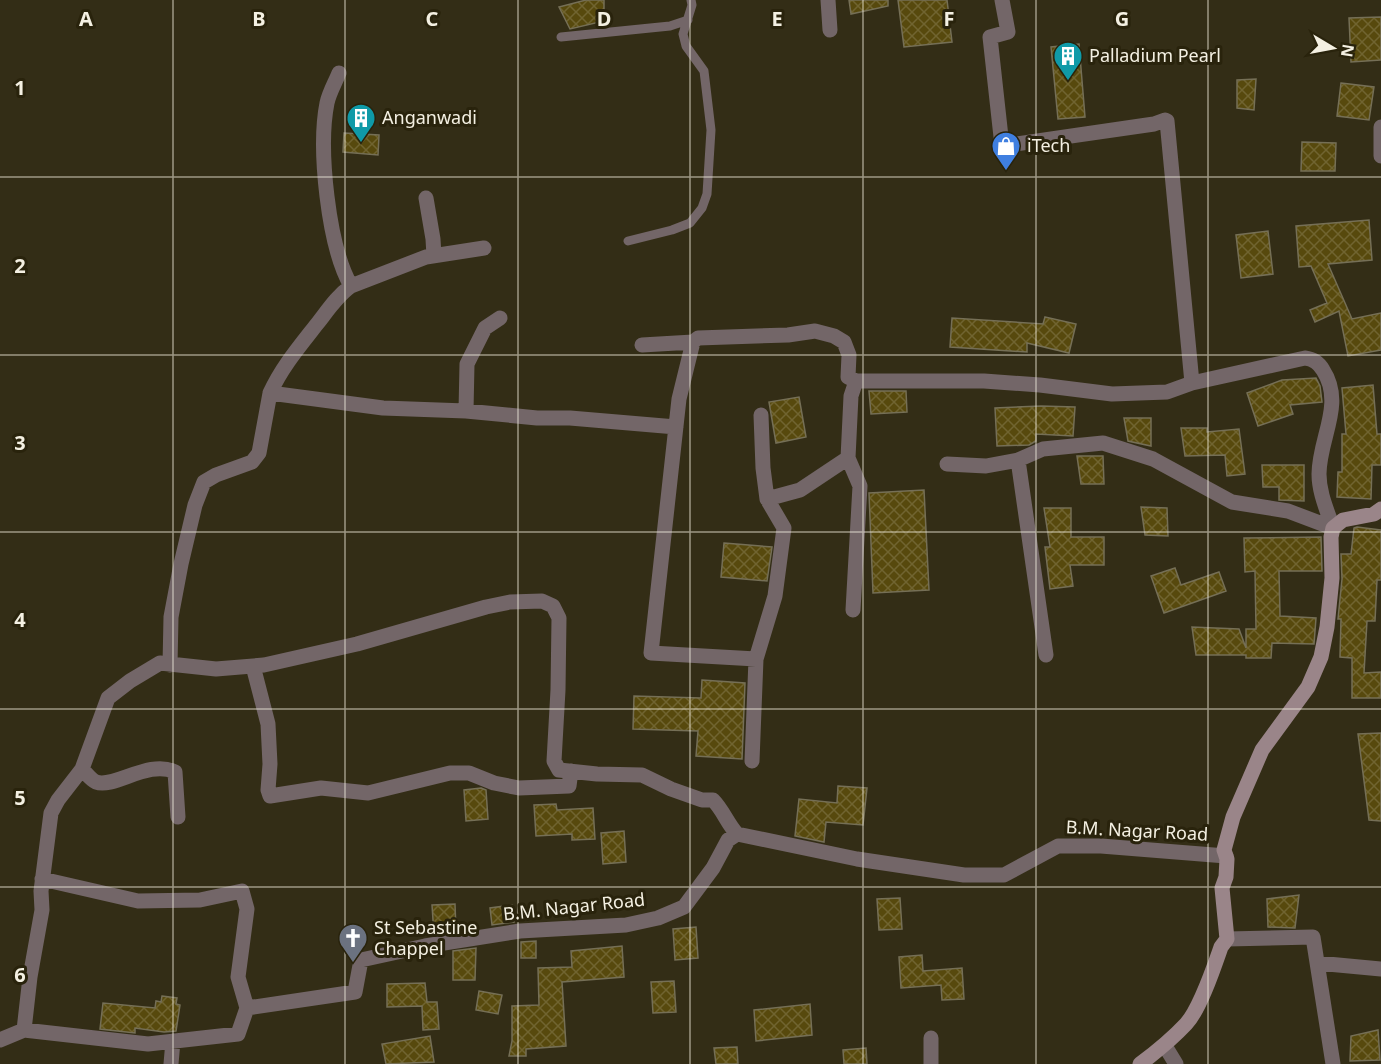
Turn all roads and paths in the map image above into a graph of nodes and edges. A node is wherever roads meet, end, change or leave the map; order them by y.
1 (691, 0) edge
2 (828, 0) edge
3 (1002, 0) edge
4 (688, 20) junction
5 (830, 30) dead end
6 (561, 37) dead end
7 (339, 73) dead end
8 (1381, 128) edge
9 (1381, 156) edge
10 (426, 198) dead end
11 (628, 242) dead end
12 (484, 248) dead end
13 (434, 256) junction
14 (351, 286) junction
15 (500, 318) dead end
16 (693, 342) junction
17 (642, 345) dead end
18 (856, 381) junction
19 (1192, 383) junction
20 (270, 393) junction
21 (466, 411) junction
22 (761, 415) dead end
23 (676, 427) junction
24 (848, 458) junction
25 (1018, 460) junction
26 (947, 464) dead end
27 (767, 499) junction
28 (1381, 508) edge
29 (1333, 528) junction
30 (853, 610) dead end
31 (1047, 655) dead end
32 (756, 659) junction
33 (170, 665) junction
34 (254, 666) junction
35 (752, 761) dead end
36 (82, 769) junction
37 (572, 771) junction
38 (178, 817) dead end
39 (737, 834) junction
40 (1226, 856) junction
41 (42, 879) junction
42 (1227, 939) junction
43 (1317, 963) junction
44 (1381, 969) edge
45 (247, 1008) junction
46 (24, 1030) junction
47 (931, 1038) dead end
48 (0, 1040) edge
49 (173, 1041) junction
50 (1165, 1046) junction
51 (171, 1064) edge
52 (931, 1064) edge
53 (1140, 1064) edge
54 (1176, 1064) edge
55 (1333, 1064) edge

1 - 4 lane
2 - 5 street
3 - 19 street
4 - 6 lane
4 - 11 lane
7 - 14 street
8 - 9 street
10 - 13 street
12 - 13 street
13 - 14 street
14 - 20 street
15 - 21 street
16 - 17 street
16 - 18 street
16 - 23 street
18 - 19 street
18 - 24 street
19 - 29 street
20 - 21 street
20 - 33 street
21 - 23 street
22 - 27 street
23 - 32 street
24 - 27 street
24 - 30 street
25 - 26 street
25 - 29 street
25 - 31 street
27 - 32 street
28 - 29 street
29 - 40 street
32 - 35 street
33 - 34 street
33 - 36 street
34 - 37 street
34 - 37 street
36 - 38 street
36 - 41 street
37 - 39 street
39 - 40 street, B.M. Nagar Road
39 - 45 street, B.M. Nagar Road
40 - 42 street
41 - 45 street
41 - 46 street
42 - 43 street
42 - 50 street
43 - 44 street
43 - 55 street
45 - 49 street
46 - 48 street
46 - 49 street
47 - 52 street
49 - 51 street
50 - 53 street
50 - 54 street

